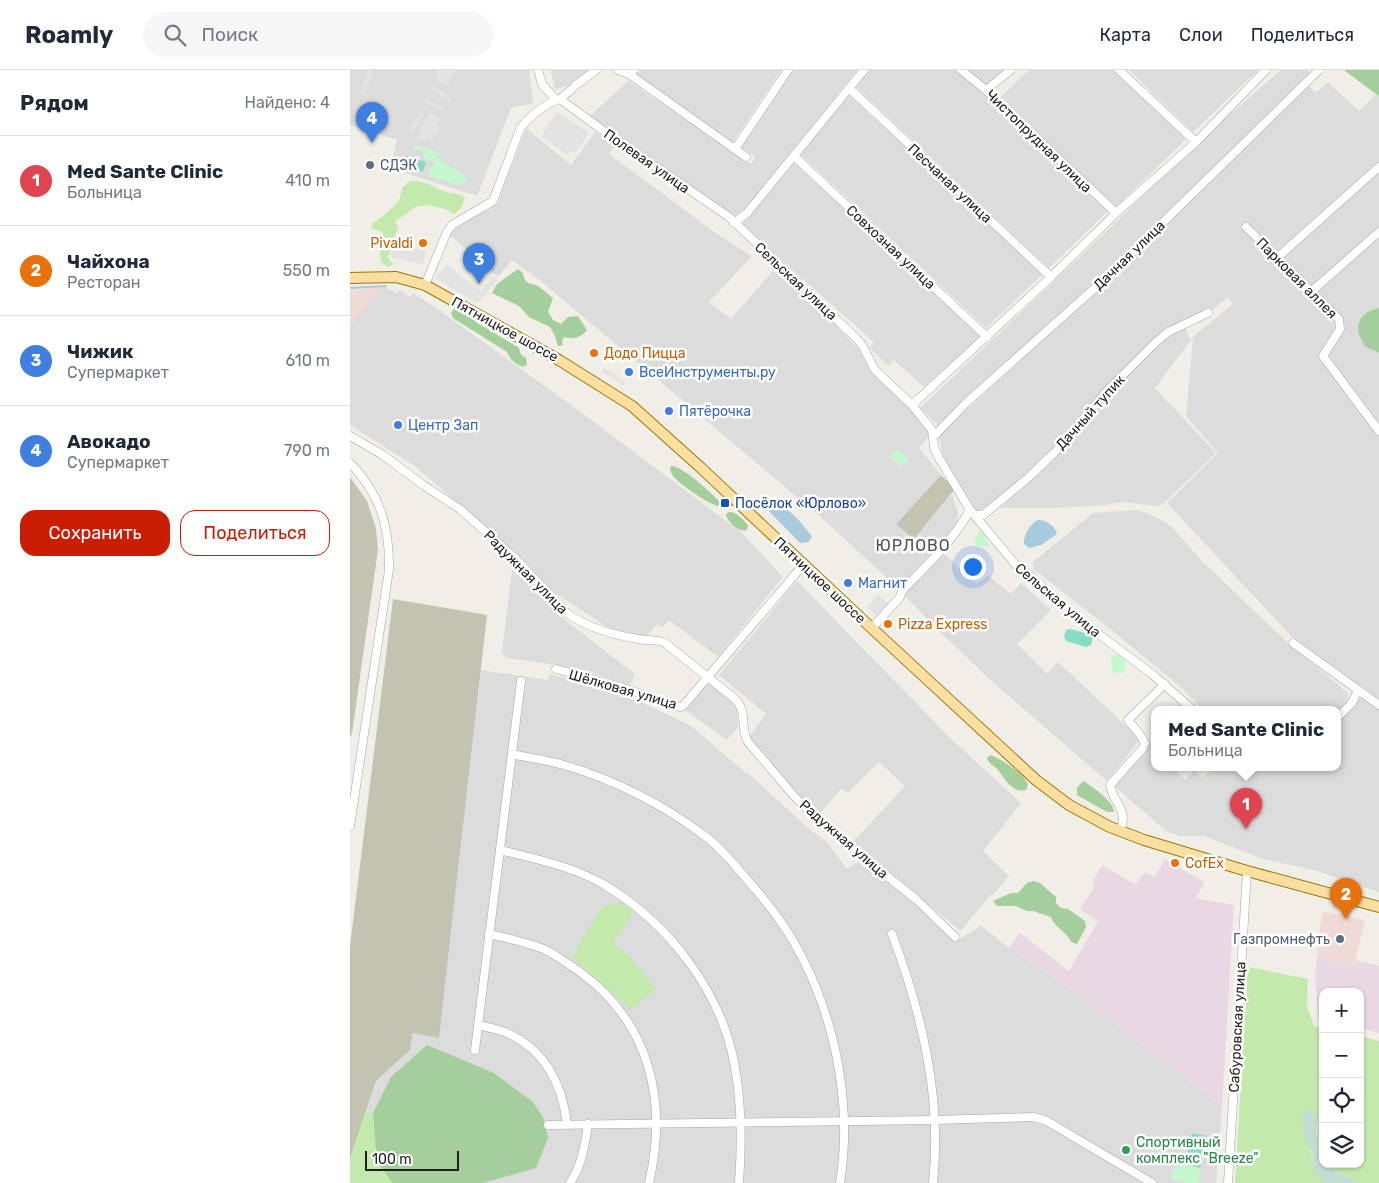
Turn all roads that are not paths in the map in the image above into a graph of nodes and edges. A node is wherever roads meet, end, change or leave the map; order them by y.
1 (538, 70) edge
2 (596, 70) edge
3 (618, 70) edge
4 (788, 70) edge
5 (864, 70) edge
6 (960, 70) edge
7 (1011, 70) edge
8 (1119, 70) edge
9 (1266, 70) edge
10 (1319, 70) edge
11 (632, 72) edge
12 (849, 88) junction
13 (986, 90) junction
14 (558, 99) junction
15 (1196, 142) junction
16 (735, 149) junction
17 (746, 156) dead end
18 (794, 156) junction
19 (1379, 167) edge
20 (1116, 213) junction
21 (734, 223) junction
22 (1246, 227) dead end
23 (1379, 232) edge
24 (1278, 257) junction
25 (350, 278) edge
26 (1051, 278) junction
27 (425, 285) junction
28 (1312, 291) junction
29 (1208, 313) dead end
30 (987, 337) junction
31 (912, 405) junction
32 (1379, 431) edge
33 (350, 436) edge
34 (934, 436) junction
35 (350, 463) edge
36 (973, 513) junction
37 (804, 564) junction
38 (872, 628) junction
39 (1293, 642) dead end
40 (556, 669) dead end
41 (708, 678) junction
42 (521, 681) dead end
43 (1165, 684) junction
44 (1358, 690) junction
45 (1379, 705) edge
46 (1190, 706) edge
47 (1341, 714) edge
48 (512, 754) junction
49 (350, 826) edge
50 (1120, 831) junction
51 (500, 850) junction
52 (1247, 871) junction
53 (1379, 907) edge
54 (489, 934) junction
55 (892, 934) dead end
56 (955, 937) dead end
57 (478, 1025) junction
58 (475, 1050) dead end
59 (935, 1120) junction
60 (844, 1121) junction
61 (742, 1122) junction
62 (657, 1123) junction
63 (548, 1124) dead end
64 (567, 1124) junction
65 (588, 1124) junction
66 (570, 1183) edge
67 (649, 1183) edge
68 (739, 1183) edge
69 (840, 1183) edge
70 (933, 1183) edge
71 (1152, 1183) edge
72 (1228, 1183) edge

1 - 14 street
2 - 14 street
3 - 11 street
4 - 16 street
5 - 12 street
6 - 13 street, Чистопрудная улица
7 - 13 street
8 - 15 street
9 - 15 street
10 - 34 street, Дачная улица
11 - 16 street
12 - 18 street
12 - 26 street, Песчаная улица
13 - 20 street, Чистопрудная улица
14 - 21 street, Полевая улица
14 - 27 street
15 - 20 street
16 - 17 street
18 - 21 street
18 - 30 street, Совхозная улица
19 - 24 street
20 - 26 street
21 - 31 street, Сельская улица
22 - 24 street, Парковая аллея
23 - 28 street
24 - 28 street, Парковая аллея
25 - 27 main road, Пятницкое шоссе
26 - 30 street
27 - 37 main road, Пятницкое шоссе
28 - 32 street, Парковая аллея
29 - 36 street, Дачный тупик
30 - 31 street
31 - 34 street, Сельская улица
33 - 41 street, Радужная улица
34 - 36 street, Сельская улица
35 - 49 street
36 - 38 street
36 - 43 street, Сельская улица
37 - 38 main road, Пятницкое шоссе
37 - 41 street
38 - 50 main road, Пятницкое шоссе
39 - 44 street
40 - 41 street, Шёлковая улица
41 - 56 street, Радужная улица
42 - 48 street
43 - 46 street, Сельская улица
43 - 50 street
44 - 45 street
44 - 47 street
48 - 51 street
48 - 60 street
50 - 52 main road, Пятницкое шоссе
51 - 54 street
51 - 61 street
52 - 53 main road, Пятницкое шоссе
52 - 72 street, Сабуровская улица
54 - 57 street
54 - 62 street
55 - 59 street
57 - 58 street
57 - 64 street
59 - 60 street
59 - 70 street
59 - 71 street
60 - 61 street
60 - 69 street
61 - 62 street
61 - 68 street
62 - 65 street
62 - 67 street
63 - 64 street
64 - 65 street
65 - 66 street

